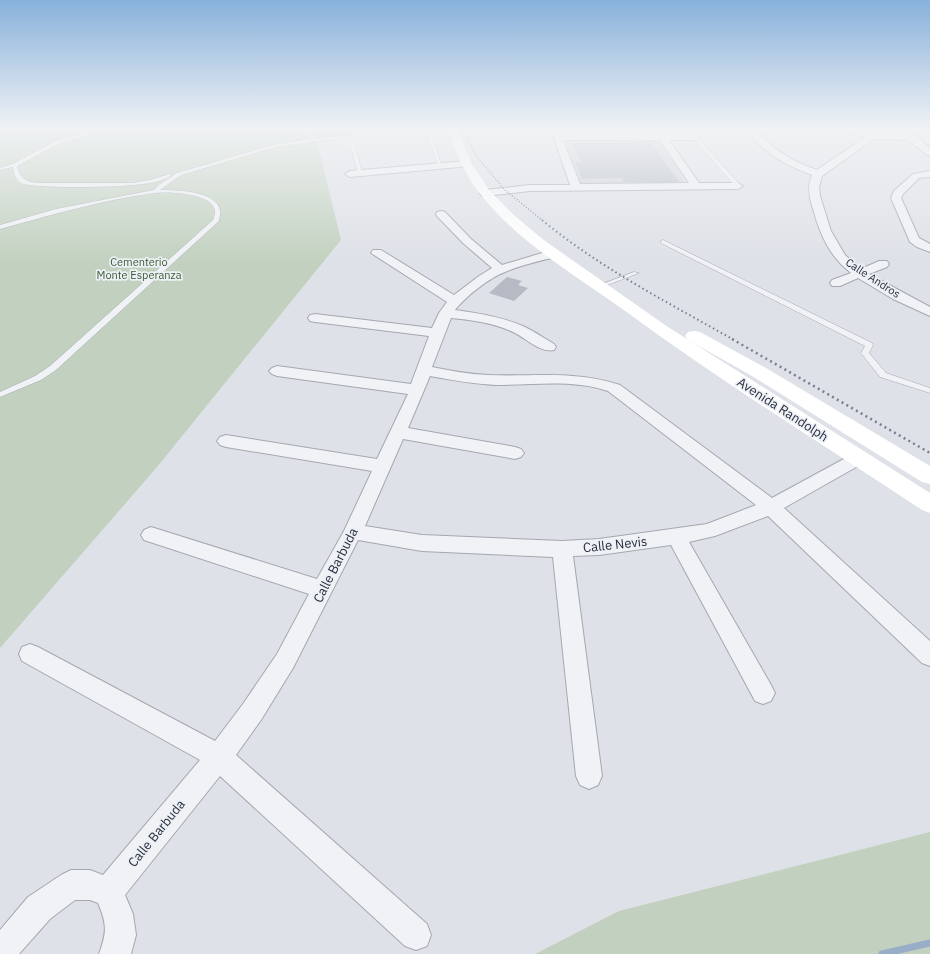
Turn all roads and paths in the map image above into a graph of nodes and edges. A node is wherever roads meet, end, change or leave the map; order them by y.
1 (16, 174) edge
2 (179, 174) joint
3 (473, 174) edge
4 (571, 174) edge
5 (687, 174) edge
6 (728, 174) edge
7 (818, 174) edge
8 (930, 174) edge
9 (696, 186) junction
10 (738, 186) joint
11 (576, 188) junction
12 (156, 191) junction
13 (485, 193) junction
14 (441, 214) dead end
15 (0, 227) edge
16 (663, 242) dead end
17 (930, 248) edge
18 (378, 253) dead end
19 (552, 254) junction
20 (883, 264) dead end
21 (500, 269) junction
22 (636, 273) dead end
23 (861, 273) junction
24 (836, 283) dead end
25 (600, 286) junction
26 (450, 307) junction
27 (638, 312) junction
28 (930, 312) edge
29 (315, 318) dead end
30 (437, 333) junction
31 (549, 347) dead end
32 (424, 370) junction
33 (278, 372) dead end
34 (417, 390) junction
35 (930, 391) edge
36 (0, 395) edge
37 (397, 432) junction
38 (226, 441) dead end
39 (515, 453) dead end
40 (859, 458) junction
41 (382, 466) junction
42 (930, 476) edge
43 (930, 504) edge
44 (771, 507) junction
45 (353, 532) junction
46 (151, 535) dead end
47 (676, 536) junction
48 (562, 549) junction
49 (323, 590) junction
50 (30, 654) dead end
51 (930, 656) edge
52 (762, 693) dead end
53 (219, 757) junction
54 (589, 776) dead end
55 (108, 892) junction
56 (416, 936) dead end
57 (0, 953) edge
58 (115, 954) edge

1 - 2 lane
2 - 12 lane
3 - 13 main road, Avenida Randolph
4 - 11 street
5 - 9 street
6 - 10 lane
7 - 23 street, Calle Andros
8 - 17 street
9 - 10 street
9 - 11 street
11 - 13 street
12 - 15 lane
12 - 36 lane
13 - 19 main road, Avenida Randolph
14 - 21 street
16 - 35 lane
18 - 26 street
19 - 21 street, Calle Barbuda
19 - 25 main road, Avenida Randolph
20 - 23 street
21 - 26 street, Calle Barbuda
22 - 25 lane
23 - 24 street
23 - 28 street, Calle Andros
25 - 27 main road, Avenida Randolph
26 - 30 street, Calle Barbuda
26 - 31 street
27 - 40 main road, Avenida Randolph
27 - 42 main road, Avenida Randolph
29 - 30 street
30 - 32 street, Calle Barbuda
32 - 34 street, Calle Barbuda
32 - 44 street
33 - 34 street
34 - 37 street, Calle Barbuda
37 - 39 street
37 - 41 street, Calle Barbuda
38 - 41 street
40 - 43 main road, Avenida Randolph
40 - 44 street, Calle Nevis
41 - 45 street, Calle Barbuda
44 - 47 street, Calle Nevis
44 - 51 street
45 - 48 street, Calle Nevis
45 - 49 street, Calle Barbuda
46 - 49 street
47 - 48 street, Calle Nevis
47 - 52 street
48 - 54 street
49 - 53 street, Calle Barbuda
50 - 53 street
53 - 55 street, Calle Barbuda
53 - 56 street
55 - 57 street
55 - 58 street

